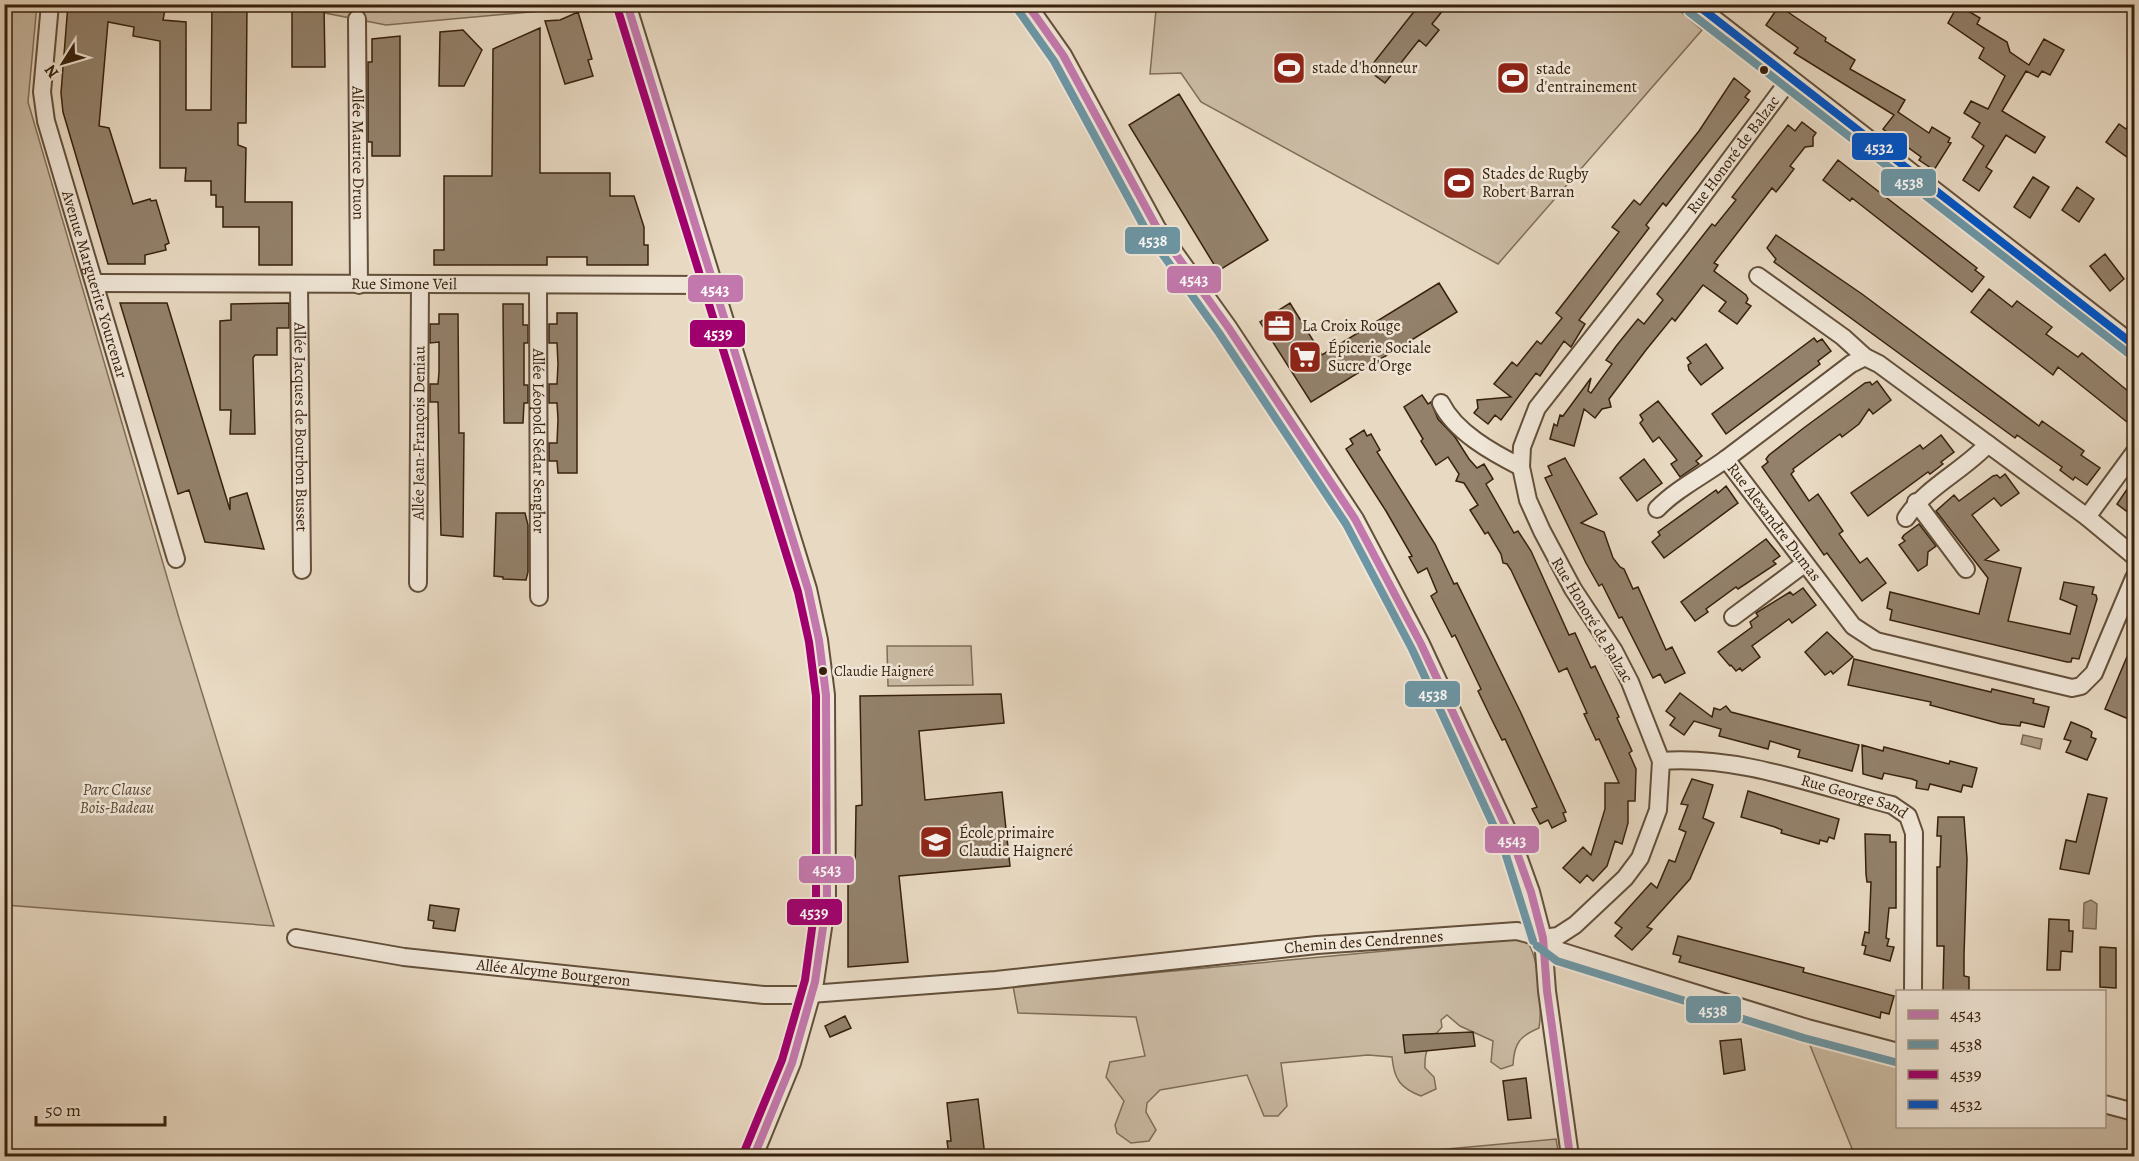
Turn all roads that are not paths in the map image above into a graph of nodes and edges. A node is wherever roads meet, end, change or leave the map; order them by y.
1 (50, 4) edge
2 (627, 4) edge
3 (1027, 4) edge
4 (1695, 4) edge
5 (357, 20) dead end
6 (1790, 79) junction
7 (1758, 276) dead end
8 (95, 283) junction
9 (299, 285) junction
10 (359, 285) junction
11 (420, 285) junction
12 (538, 285) junction
13 (712, 285) junction
14 (2134, 345) edge
15 (1865, 357) junction
16 (1441, 402) dead end
17 (1989, 444) junction
18 (2134, 453) edge
19 (1725, 459) junction
20 (1521, 467) junction
21 (1916, 502) junction
22 (1657, 509) dead end
23 (2087, 517) junction
24 (1906, 518) dead end
25 (2134, 556) edge
26 (176, 559) dead end
27 (1804, 564) junction
28 (1966, 568) dead end
29 (302, 570) dead end
30 (2134, 578) edge
31 (418, 583) dead end
32 (539, 597) dead end
33 (1733, 617) dead end
34 (1661, 761) junction
35 (296, 938) dead end
36 (1543, 938) junction
37 (1913, 990) edge
38 (811, 993) junction
39 (1896, 1051) edge
40 (2106, 1105) edge
41 (2134, 1112) edge
42 (754, 1156) edge
43 (1570, 1156) edge

1 - 8 street, Avenue Marguerite Yourcenar
2 - 13 street
3 - 36 street
4 - 6 street
5 - 10 street, Allée Maurice Druon
6 - 14 street
6 - 20 street, Rue Honoré de Balzac
7 - 15 street
8 - 9 street, Rue Simone Veil
8 - 26 street, Avenue Marguerite Yourcenar
9 - 10 street, Rue Simone Veil
9 - 29 street, Allée Jacques de Bourbon Busset
10 - 11 street, Rue Simone Veil
11 - 12 street, Rue Simone Veil
11 - 31 street, Allée Jean-François Deniau
12 - 13 street, Rue Simone Veil
12 - 32 street, Allée Léopold Sédar Senghor
13 - 38 street
15 - 17 street
15 - 19 street, Rue Alexandre Dumas
16 - 20 street
17 - 21 street
17 - 23 street
18 - 23 street
19 - 22 street
19 - 27 street, Rue Alexandre Dumas
20 - 34 street, Rue Honoré de Balzac
21 - 24 street
21 - 28 street
23 - 25 street
27 - 30 street, Rue Alexandre Dumas
27 - 33 street
34 - 36 street, Rue Honoré de Balzac
34 - 37 street, Rue George Sand
35 - 38 street, Allée Alcyme Bourgeron
36 - 38 street, Chemin des Cendrennes
36 - 39 street, Chemin des Cendrennes
36 - 43 street
38 - 42 street
40 - 41 street

